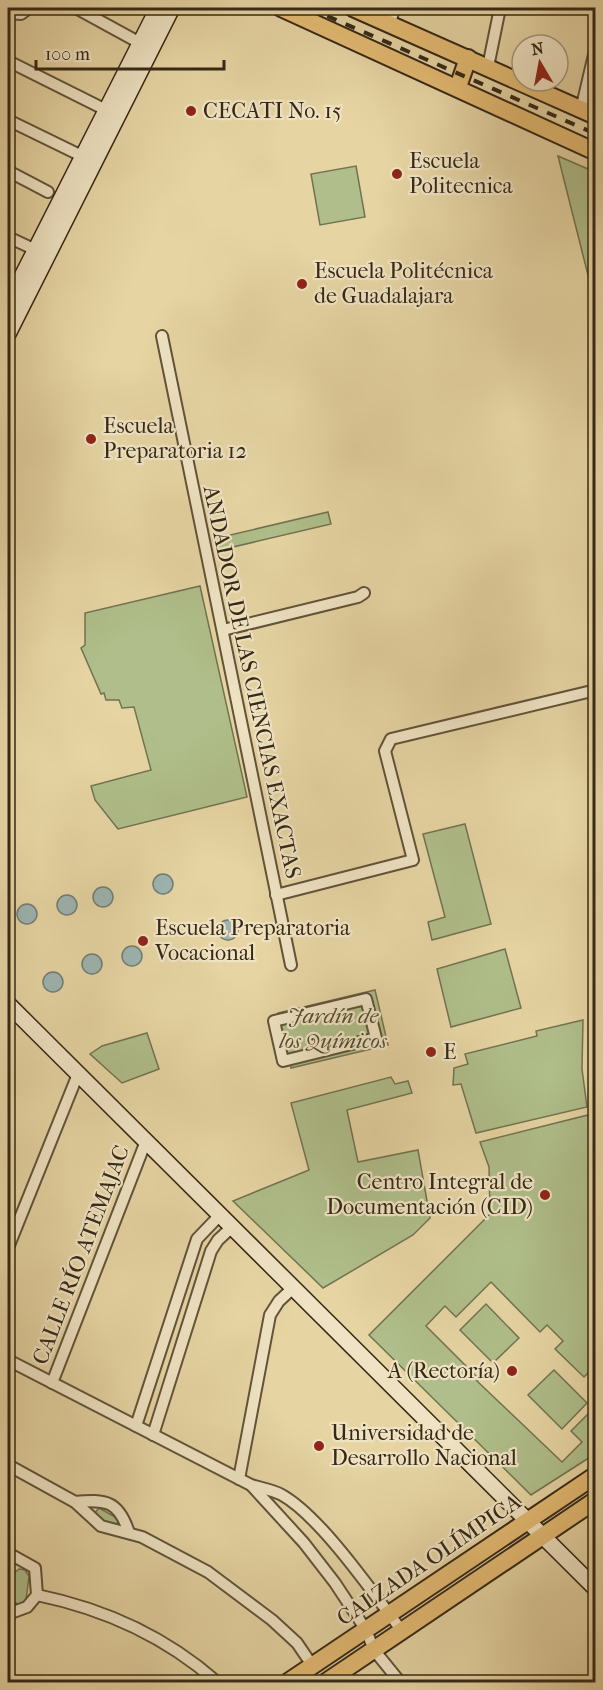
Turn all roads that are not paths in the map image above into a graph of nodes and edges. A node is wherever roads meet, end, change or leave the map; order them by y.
1 (29, 8) edge
2 (75, 8) edge
3 (158, 8) edge
4 (172, 8) edge
5 (353, 8) edge
6 (500, 8) edge
7 (287, 9) edge
8 (8, 13) edge
9 (392, 16) edge
10 (140, 43) junction
11 (596, 46) edge
12 (468, 58) junction
13 (8, 61) edge
14 (488, 67) junction
15 (458, 87) junction
16 (106, 110) junction
17 (588, 113) edge
18 (8, 120) edge
19 (596, 152) edge
20 (88, 159) junction
21 (8, 171) edge
22 (48, 192) dead end
23 (8, 237) edge
24 (41, 253) junction
25 (8, 304) edge
26 (10, 325) edge
27 (162, 336) dead end
28 (364, 593) dead end
29 (223, 630) junction
30 (596, 690) edge
31 (276, 895) junction
32 (291, 965) dead end
33 (8, 1004) edge
34 (279, 1044) joint
35 (78, 1074) junction
36 (146, 1141) junction
37 (220, 1215) junction
38 (232, 1227) junction
39 (8, 1248) edge
40 (293, 1288) junction
41 (8, 1360) edge
42 (52, 1383) junction
43 (136, 1426) junction
44 (153, 1435) junction
45 (8, 1465) edge
46 (596, 1475) edge
47 (239, 1479) junction
48 (251, 1485) junction
49 (596, 1500) edge
50 (75, 1502) junction
51 (527, 1521) junction
52 (129, 1533) junction
53 (542, 1536) junction
54 (8, 1553) edge
55 (596, 1589) edge
56 (37, 1595) junction
57 (8, 1614) edge
58 (389, 1614) junction
59 (366, 1629) junction
60 (402, 1631) junction
61 (374, 1650) junction
62 (312, 1665) junction
63 (218, 1683) edge
64 (288, 1683) edge
65 (326, 1683) edge
66 (399, 1683) edge

1 - 8 street
2 - 10 street
3 - 10 main road
4 - 20 main road
5 - 9 main road
6 - 14 street
7 - 15 main road
9 - 12 main road
10 - 16 main road
11 - 17 street
12 - 14 main road
12 - 15 main road
13 - 16 street
14 - 17 main road
15 - 19 main road
16 - 20 main road
18 - 20 street
20 - 24 main road
21 - 22 street
23 - 24 street
24 - 25 main road
24 - 26 main road
27 - 29 street, ANDADOR DE LAS CIENCIAS EXACTAS
28 - 29 street
29 - 31 street, ANDADOR DE LAS CIENCIAS EXACTAS
30 - 31 street
31 - 32 street, ANDADOR DE LAS CIENCIAS EXACTAS
33 - 35 main road
34 - 34 street
35 - 36 main road
35 - 39 street
36 - 37 main road
36 - 42 street, CALLE RÍO ATEMAJAC
37 - 38 main road
37 - 43 street
38 - 40 main road
38 - 44 street
40 - 47 street
40 - 51 main road
41 - 42 street
42 - 43 street
43 - 44 street
44 - 47 street
45 - 50 street
46 - 51 main road, CALZADA OLÍMPICA
47 - 48 street
48 - 58 street
48 - 59 street
49 - 53 main road, CALZADA OLÍMPICA
50 - 52 street
50 - 52 street
51 - 53 main road
51 - 58 main road, CALZADA OLÍMPICA
52 - 62 street
53 - 55 main road
53 - 60 main road, CALZADA OLÍMPICA
54 - 56 street
56 - 57 street
56 - 63 street
58 - 59 main road, CALZADA OLÍMPICA
58 - 60 street
59 - 61 street
59 - 62 main road, CALZADA OLÍMPICA
60 - 61 main road, CALZADA OLÍMPICA
61 - 65 main road, CALZADA OLÍMPICA
61 - 66 street
62 - 64 main road, CALZADA OLÍMPICA

